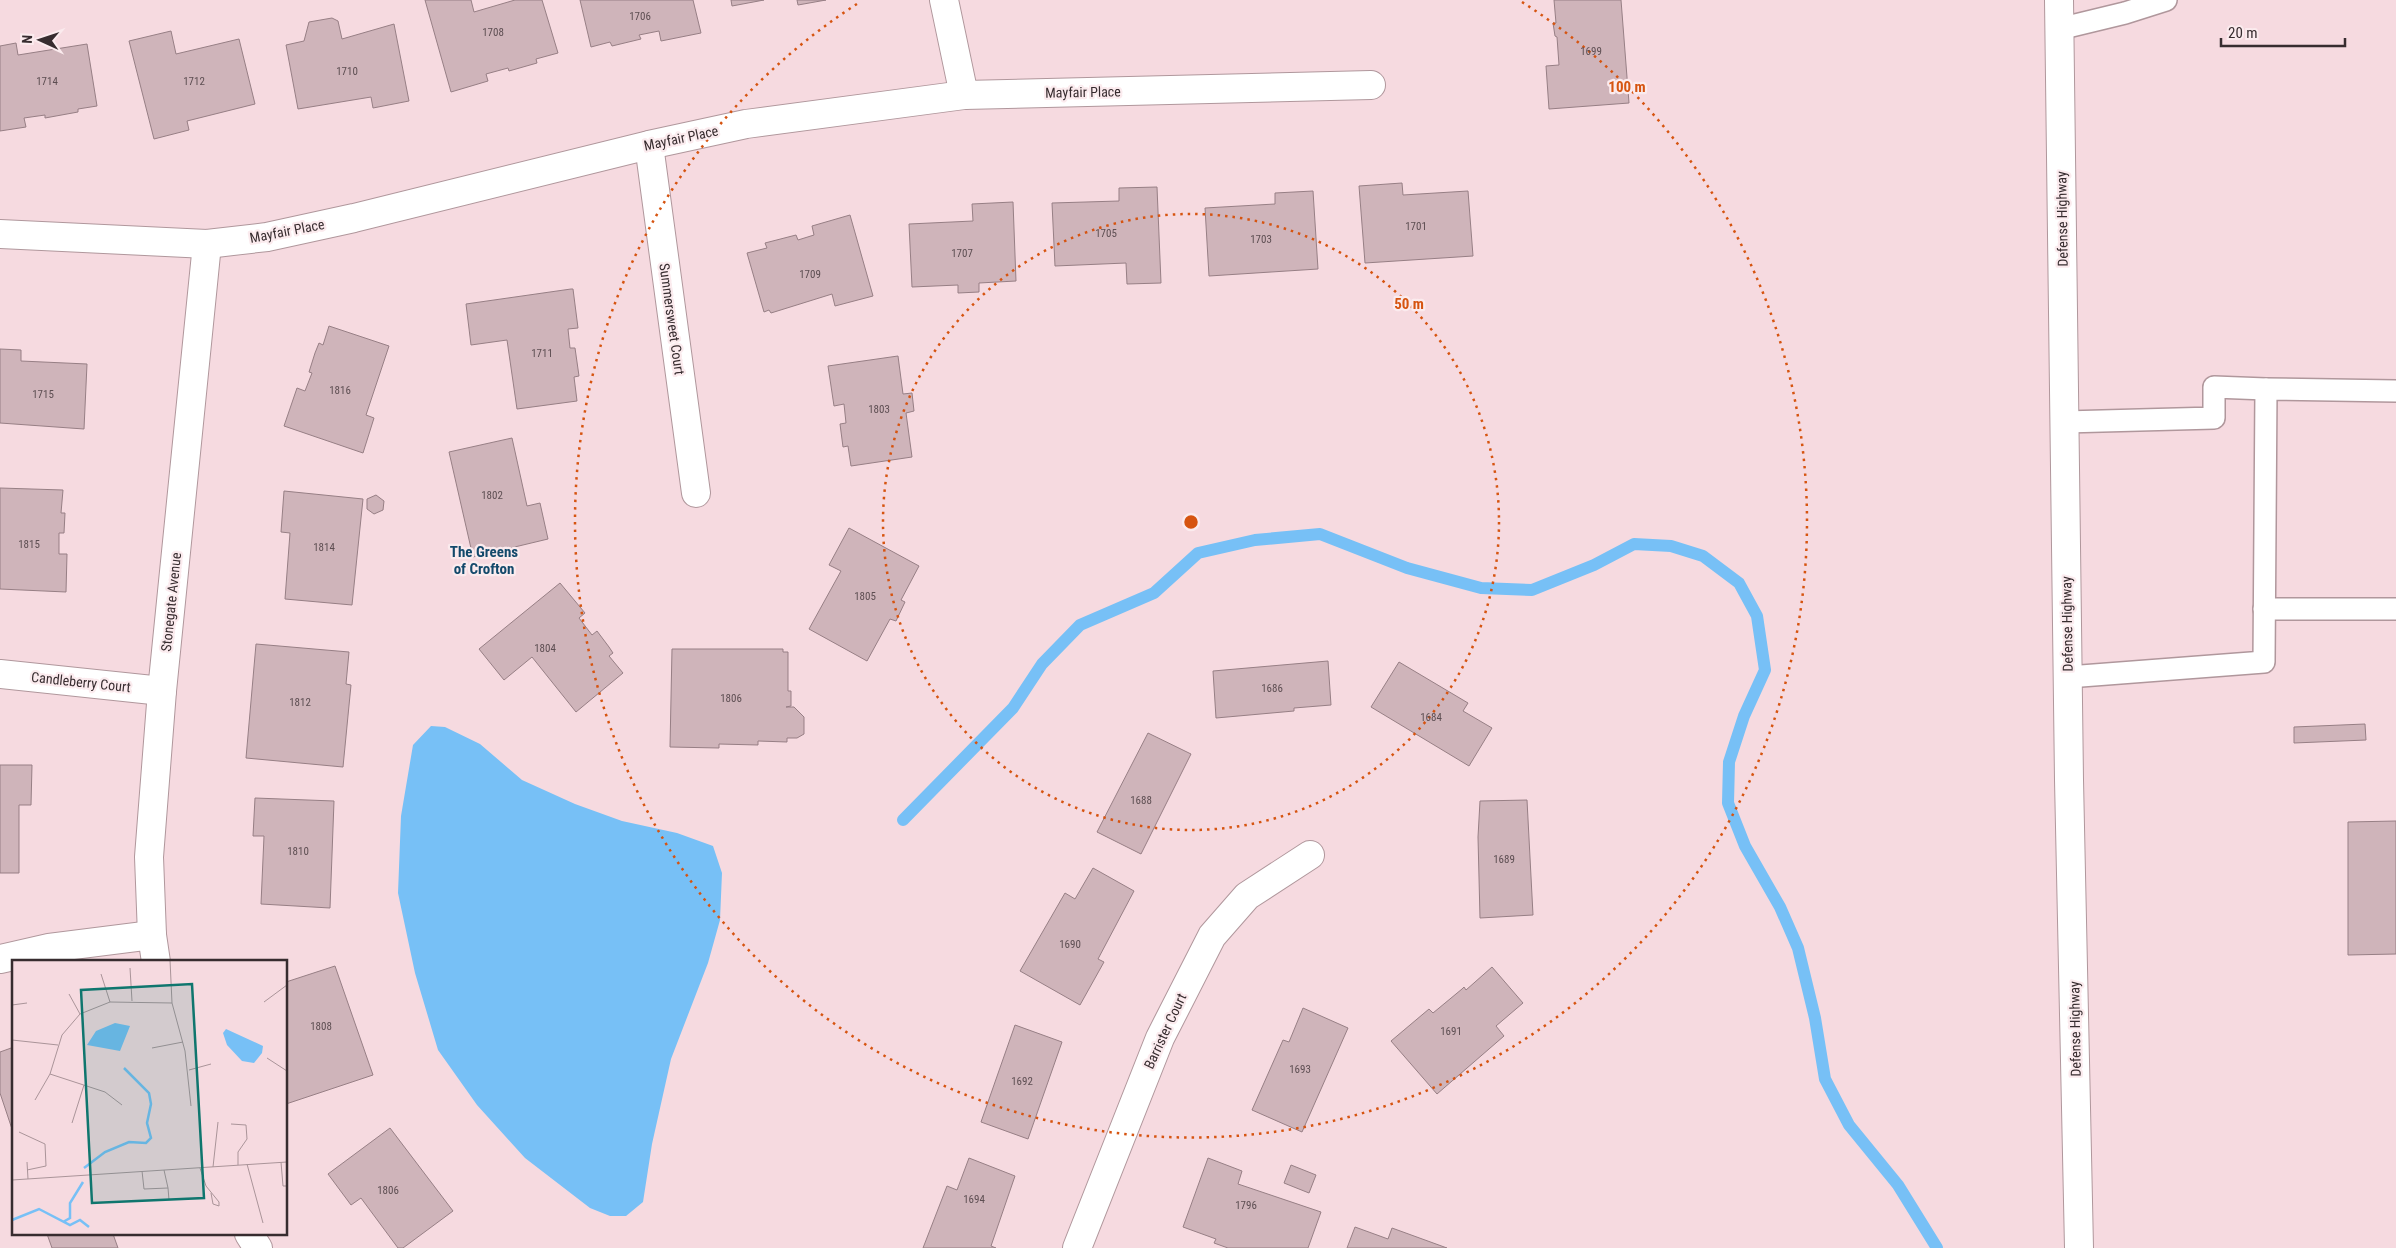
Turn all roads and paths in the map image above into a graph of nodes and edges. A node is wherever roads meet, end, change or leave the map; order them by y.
1 (944, 0) edge
2 (2059, 0) edge
3 (2166, 0) edge
4 (2059, 29) junction
5 (1371, 84) dead end
6 (964, 95) junction
7 (649, 145) junction
8 (0, 234) edge
9 (207, 244) junction
10 (2266, 389) junction
11 (2396, 391) edge
12 (2065, 422) junction
13 (696, 493) dead end
14 (2264, 609) junction
15 (2396, 609) edge
16 (0, 674) edge
17 (2068, 676) junction
18 (162, 691) junction
19 (1310, 855) dead end
20 (152, 935) junction
21 (0, 959) edge
22 (156, 960) edge
23 (250, 1236) edge
24 (258, 1248) edge
25 (1077, 1248) edge
26 (2079, 1248) edge

1 - 6 street
2 - 4 street, Defense Highway
3 - 4 lane
4 - 12 street, Defense Highway
5 - 6 street, Mayfair Place
6 - 7 street, Mayfair Place
7 - 9 street, Mayfair Place
7 - 13 street, Summersweet Court
8 - 9 street, Mayfair Place
9 - 18 street, Stonegate Avenue
10 - 11 lane
10 - 12 lane
10 - 14 lane
12 - 17 street, Defense Highway
14 - 15 lane
14 - 17 lane
16 - 18 street, Candleberry Court
17 - 26 street, Defense Highway
18 - 20 street, Stonegate Avenue
19 - 25 street, Barrister Court
20 - 21 street
20 - 22 street, Stonegate Avenue
23 - 24 street

